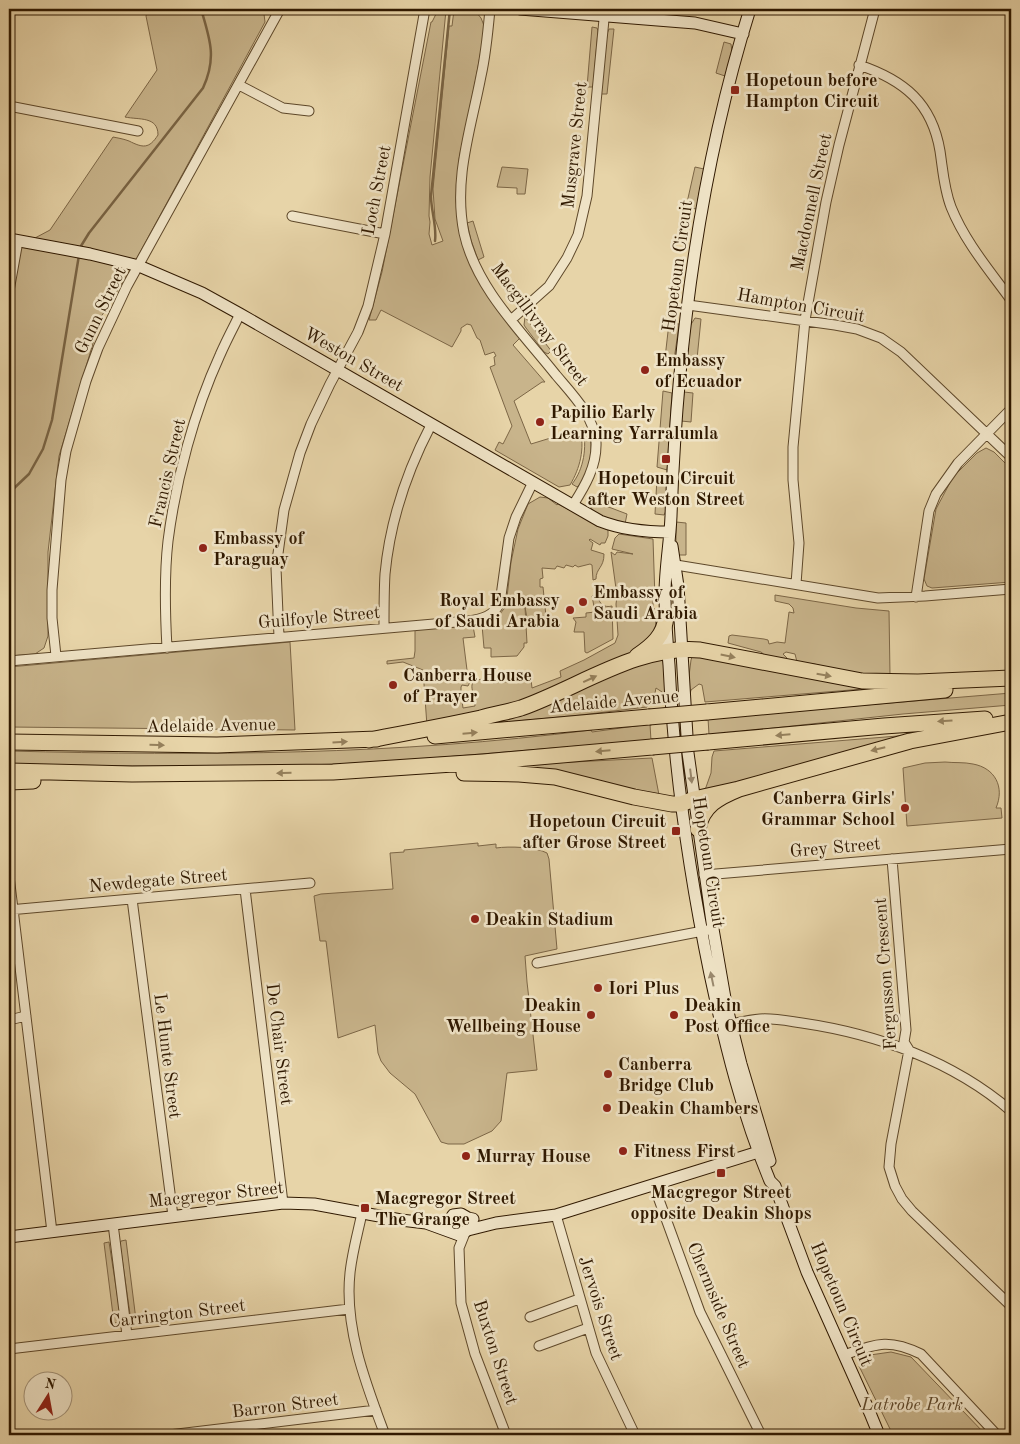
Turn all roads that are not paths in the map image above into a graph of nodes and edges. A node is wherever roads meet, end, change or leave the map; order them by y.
1 (280, 9) edge
2 (425, 9) edge
3 (490, 9) edge
4 (520, 9) edge
5 (750, 9) edge
6 (875, 9) edge
7 (604, 12) edge
8 (743, 34) junction
9 (859, 65) junction
10 (239, 85) junction
11 (9, 106) edge
12 (309, 111) dead end
13 (138, 132) dead end
14 (292, 216) dead end
15 (385, 234) junction
16 (13, 240) edge
17 (139, 266) junction
18 (9, 291) edge
19 (1011, 300) edge
20 (688, 305) junction
21 (240, 314) junction
22 (512, 319) junction
23 (805, 320) junction
24 (338, 370) junction
25 (1011, 409) edge
26 (431, 424) junction
27 (987, 433) junction
28 (1011, 457) edge
29 (533, 482) junction
30 (573, 505) junction
31 (670, 532) junction
32 (671, 565) junction
33 (796, 584) junction
34 (1011, 589) edge
35 (916, 597) junction
36 (666, 616) junction
37 (384, 627) junction
38 (279, 637) junction
39 (167, 648) junction
40 (674, 651) junction
41 (56, 656) junction
42 (9, 661) edge
43 (622, 664) junction
44 (1011, 678) edge
45 (1011, 684) edge
46 (1011, 717) edge
47 (1011, 722) edge
48 (9, 734) edge
49 (369, 740) junction
50 (9, 742) edge
51 (108, 744) junction
52 (9, 771) edge
53 (333, 772) junction
54 (132, 774) junction
55 (9, 782) edge
56 (739, 789) junction
57 (687, 801) junction
58 (698, 829) junction
59 (1011, 849) edge
60 (892, 859) junction
61 (704, 875) junction
62 (9, 876) edge
63 (692, 876) junction
64 (310, 883) dead end
65 (245, 889) junction
66 (132, 899) junction
67 (11, 910) edge
68 (707, 930) junction
69 (537, 963) dead end
70 (26, 1016) junction
71 (9, 1020) edge
72 (727, 1025) junction
73 (909, 1050) junction
74 (1011, 1109) edge
75 (762, 1151) junction
76 (654, 1186) junction
77 (283, 1203) junction
78 (362, 1213) junction
79 (173, 1216) junction
80 (556, 1216) junction
81 (113, 1224) junction
82 (451, 1227) junction
83 (467, 1227) junction
84 (52, 1232) junction
85 (9, 1237) edge
86 (459, 1248) junction
87 (579, 1299) junction
88 (1011, 1306) edge
89 (349, 1309) junction
90 (530, 1317) dead end
91 (588, 1328) junction
92 (126, 1335) junction
93 (539, 1346) dead end
94 (9, 1349) edge
95 (844, 1355) junction
96 (376, 1410) junction
97 (256, 1425) junction
98 (169, 1435) edge
99 (260, 1435) edge
100 (385, 1435) edge
101 (506, 1435) edge
102 (635, 1435) edge
103 (761, 1435) edge
104 (878, 1435) edge
105 (997, 1435) edge

1 - 10 street, Gunn Street
2 - 15 street, Loch Street
3 - 22 street, Macgillivray Street
4 - 7 street
5 - 8 street, Hopetoun Circuit
6 - 9 street, Macdonnell Street
7 - 8 street
7 - 22 street, Musgrave Street
8 - 20 street, Hopetoun Circuit
9 - 19 street
9 - 23 street, Macdonnell Street
10 - 12 street
10 - 17 street, Gunn Street
11 - 13 street
14 - 15 street
15 - 24 street, Loch Street
16 - 17 street, Weston Street
16 - 18 street
17 - 21 street, Weston Street
17 - 41 street, Gunn Street
20 - 23 street, Hampton Circuit
20 - 31 street, Hopetoun Circuit
21 - 24 street, Weston Street
21 - 39 street, Francis Street
22 - 30 street, Macgillivray Street
23 - 27 street, Hampton Circuit
23 - 33 street, Macdonnell Street
24 - 26 street, Weston Street
24 - 38 street, Loch Street
25 - 27 street
26 - 29 street, Weston Street
26 - 37 street
27 - 28 street, Hampton Circuit
27 - 35 street
29 - 30 street, Weston Street
29 - 37 street, Guilfoyle Street
30 - 31 street, Weston Street
31 - 32 street, Hopetoun Circuit
32 - 33 street
32 - 36 street, Hopetoun Circuit
32 - 40 street, Hopetoun Circuit
33 - 35 street
34 - 35 street
36 - 40 street, Hopetoun Circuit
36 - 43 highway
37 - 38 street, Guilfoyle Street
38 - 39 street, Guilfoyle Street
39 - 41 street, Guilfoyle Street
40 - 43 highway
40 -> 44 highway
40 - 57 street, Hopetoun Circuit
41 - 42 street, Guilfoyle Street
49 -> 43 highway
49 -> 45 highway, Adelaide Avenue, bridge
46 -> 53 highway, bridge
47 -> 56 highway
48 - 51 highway
51 -> 49 highway, Adelaide Avenue
50 - 51 highway, Adelaide Avenue
52 - 54 highway
53 -> 54 highway
53 - 57 highway
54 - 55 highway
56 - 57 highway
56 - 58 highway
57 - 58 street, Hopetoun Circuit
57 - 63 street, Hopetoun Circuit
58 - 61 street, Hopetoun Circuit
59 - 60 street, Grey Street
60 - 61 street, Grey Street
60 - 73 street, Fergusson Crescent
61 - 63 street, Grey Street
61 - 68 street, Hopetoun Circuit
62 - 67 street
63 - 68 street, Hopetoun Circuit
64 - 65 street, Newdegate Street
65 - 66 street, Newdegate Street
65 - 77 street, De Chair Street
66 - 67 street, Newdegate Street
66 - 79 street, Le Hunte Street
67 - 70 street
68 - 69 street
68 - 72 street, Hopetoun Circuit
70 - 71 street
70 - 84 street
72 - 73 street
72 - 75 street, Hopetoun Circuit
73 - 74 street
73 - 88 street, Fergusson Crescent
75 - 76 street
75 - 95 street, Hopetoun Circuit
76 - 80 street
76 - 103 street, Chermside Street
77 - 78 street, Macgregor Street
77 - 79 street, Macgregor Street
78 - 82 street, Macgregor Street
78 - 89 street
79 - 81 street, Macgregor Street
80 - 83 street
80 - 87 street, Jervois Street
81 - 84 street, Macgregor Street
81 - 92 street
82 - 83 street
82 - 83 street
82 - 86 street, Buxton Street
83 - 86 street, Buxton Street
84 - 85 street, Macgregor Street
86 - 101 street, Buxton Street
87 - 90 street
87 - 91 street, Jervois Street
89 - 92 street, Carrington Street
89 - 96 street
91 - 93 street
91 - 102 street, Jervois Street
92 - 94 street, Carrington Street
95 - 104 street, Hopetoun Circuit
95 - 105 street
96 - 97 street, Barron Street
96 - 100 street
97 - 98 street, Barron Street
97 - 99 street

